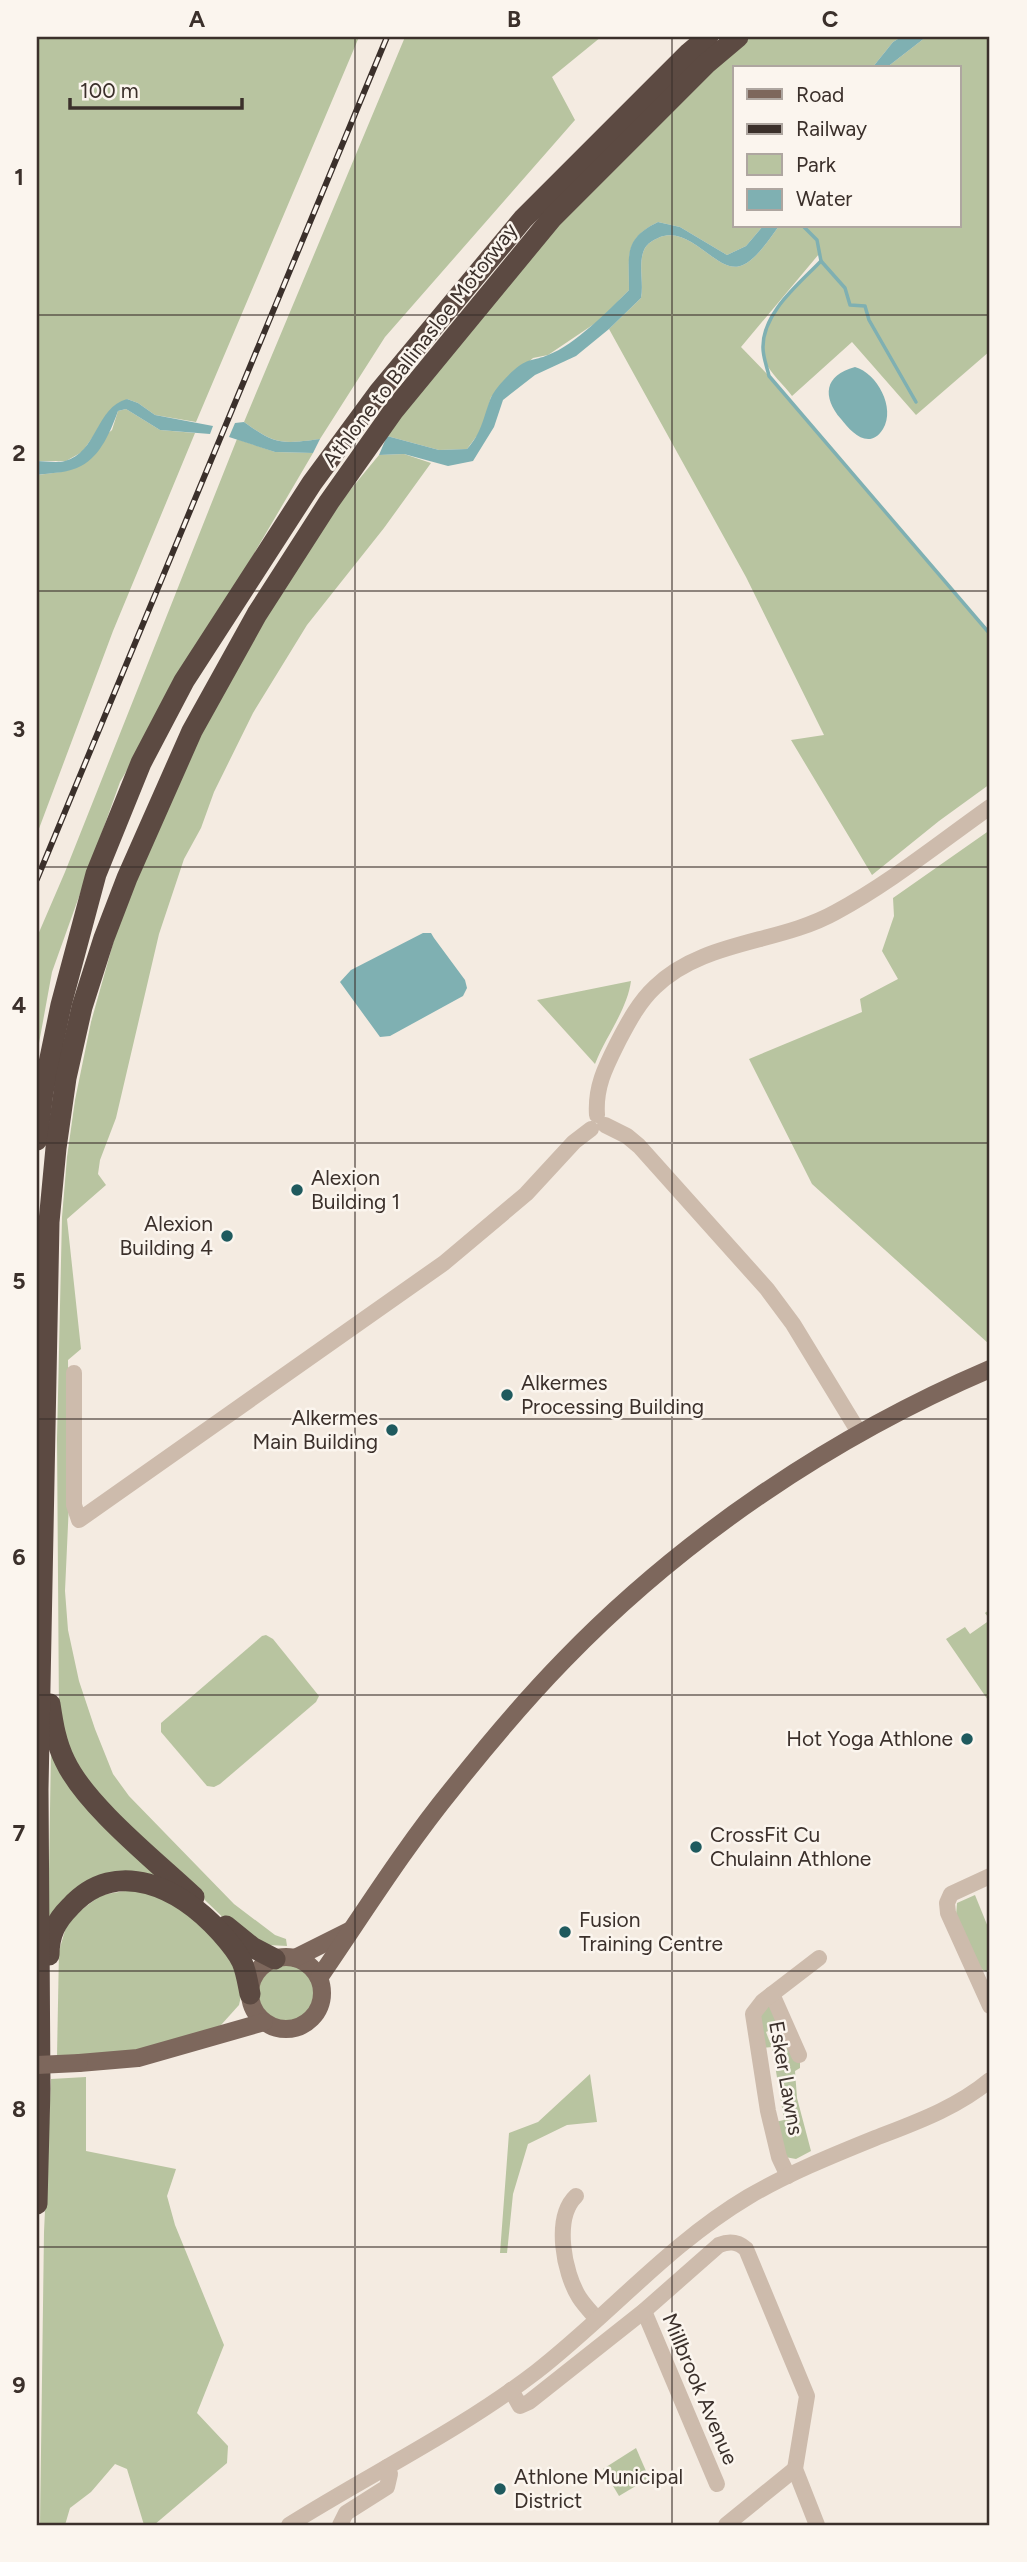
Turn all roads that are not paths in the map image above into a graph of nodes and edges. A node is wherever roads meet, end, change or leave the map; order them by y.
1 (708, 37) edge
2 (738, 37) edge
3 (990, 807) edge
4 (598, 1123) junction
5 (37, 1140) edge
6 (990, 1369) edge
7 (74, 1373) dead end
8 (860, 1434) junction
9 (42, 1647) junction
10 (990, 1876) edge
11 (349, 1931) junction
12 (285, 1958) junction
13 (819, 1958) dead end
14 (319, 1978) junction
15 (985, 1980) edge
16 (772, 1994) junction
17 (250, 1997) junction
18 (990, 2006) edge
19 (264, 2022) junction
20 (788, 2028) junction
21 (771, 2034) dead end
22 (215, 2035) junction
23 (799, 2055) dead end
24 (37, 2065) edge
25 (990, 2080) edge
26 (40, 2088) junction
27 (788, 2176) junction
28 (576, 2196) dead end
29 (37, 2204) edge
30 (644, 2311) junction
31 (597, 2319) junction
32 (511, 2390) junction
33 (387, 2467) junction
34 (795, 2469) junction
35 (717, 2484) dead end
36 (289, 2525) edge
37 (340, 2525) edge
38 (726, 2525) edge
39 (817, 2525) edge

1 - 5 highway, Athlone to Ballinasloe Motorway
2 - 9 highway, Athlone to Ballinasloe Motorway
3 - 4 street
4 - 7 street
4 - 8 street
6 - 8 main road
8 - 11 main road
9 - 12 highway
9 - 26 highway, Athlone to Ballinasloe Motorway
10 - 15 street
11 - 12 main road
11 - 14 main road
12 - 14 main road
12 - 17 main road
13 - 16 street, Esker Lawns
14 - 19 main road
15 - 18 street
16 - 20 street, Esker Lawns
16 - 27 street, Esker Lawns
17 - 19 main road
17 - 22 main road
17 - 26 highway
19 - 22 main road
20 - 21 street, Esker Lawns
20 - 23 street, Esker Lawns
22 - 24 main road, bridge
25 - 27 street
26 - 29 highway
27 - 31 street
28 - 31 street
30 - 32 street, Millbrook Avenue
30 - 34 street, Millbrook Avenue
30 - 35 street, Millbrook Avenue
31 - 32 street
32 - 33 street
33 - 36 street
33 - 37 street
34 - 38 street
34 - 39 street

